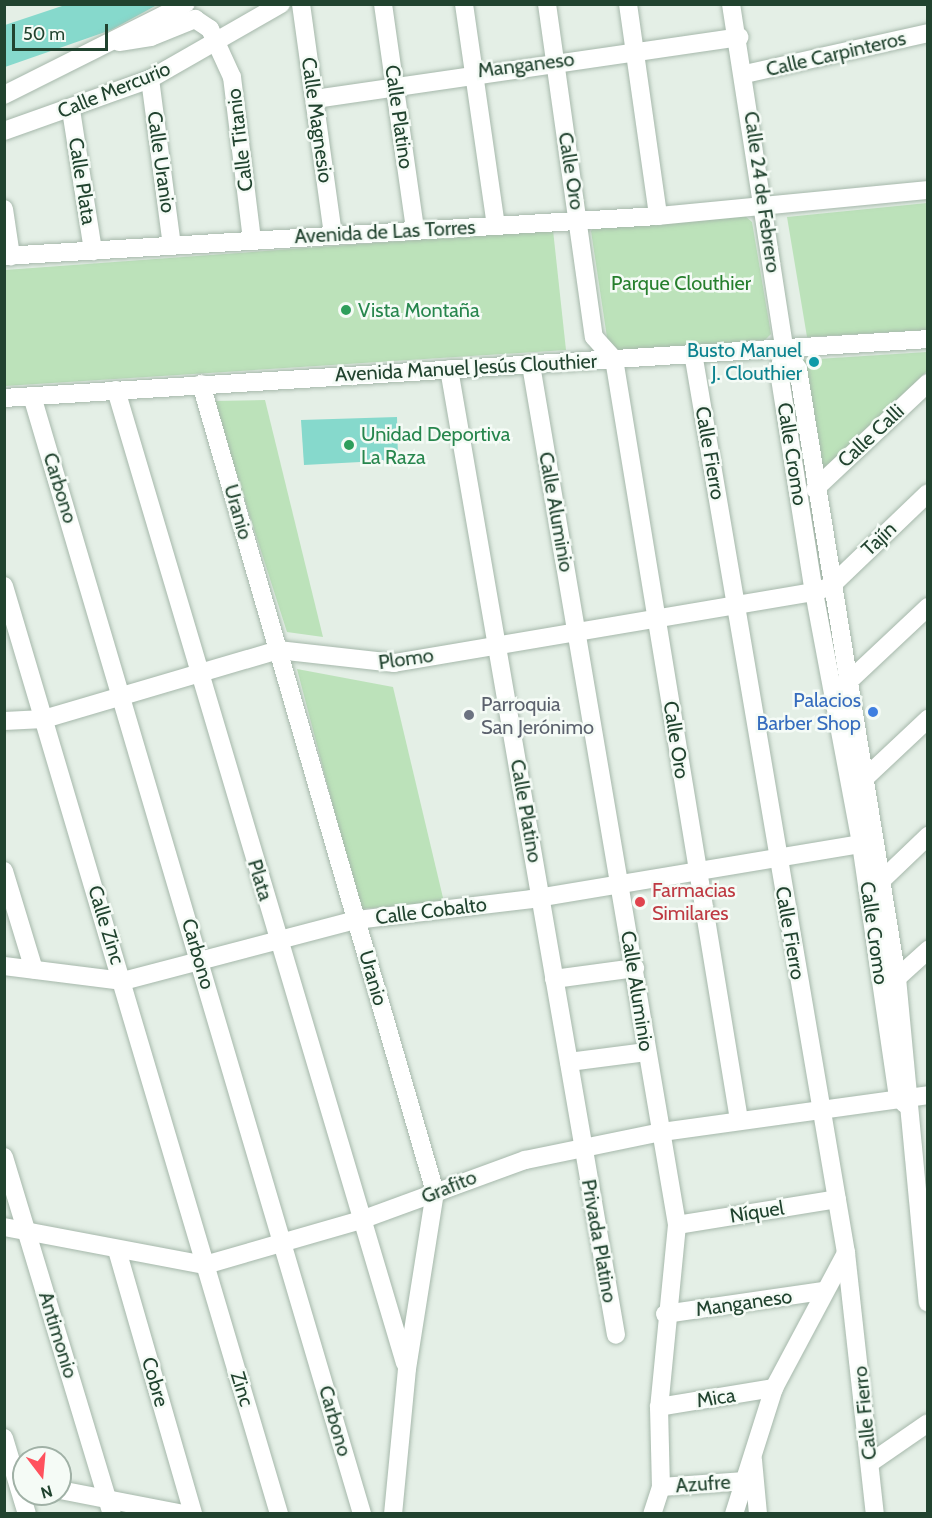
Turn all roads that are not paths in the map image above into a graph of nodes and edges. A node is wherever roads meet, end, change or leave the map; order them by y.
1 (186, 4) edge
2 (281, 4) edge
3 (301, 4) edge
4 (383, 4) edge
5 (464, 4) edge
6 (547, 4) edge
7 (628, 4) edge
8 (730, 4) edge
9 (927, 33) edge
10 (739, 37) junction
11 (119, 42) junction
12 (218, 42) junction
13 (634, 51) junction
14 (555, 62) junction
15 (474, 72) junction
16 (745, 74) junction
17 (150, 79) junction
18 (395, 86) junction
19 (4, 95) edge
20 (315, 99) junction
21 (71, 110) junction
22 (4, 131) edge
23 (927, 190) edge
24 (765, 207) junction
25 (4, 209) edge
26 (658, 216) junction
27 (579, 219) junction
28 (496, 226) junction
29 (415, 230) junction
30 (333, 235) junction
31 (252, 240) junction
32 (172, 245) junction
33 (93, 251) junction
34 (8, 256) edge
35 (594, 337) junction
36 (927, 339) edge
37 (784, 348) junction
38 (693, 354) junction
39 (614, 359) junction
40 (566, 362) junction
41 (531, 365) junction
42 (449, 369) junction
43 (927, 383) edge
44 (201, 384) junction
45 (116, 390) junction
46 (32, 396) junction
47 (4, 398) edge
48 (814, 489) junction
49 (927, 493) edge
50 (4, 586) edge
51 (823, 589) junction
52 (736, 607) junction
53 (927, 607) edge
54 (656, 619) junction
55 (576, 633) junction
56 (498, 644) junction
57 (278, 651) junction
58 (198, 674) junction
59 (847, 683) junction
60 (123, 698) junction
61 (44, 719) junction
62 (927, 719) edge
63 (4, 721) edge
64 (864, 779) junction
65 (927, 837) edge
66 (861, 844) junction
67 (777, 858) junction
68 (4, 871) edge
69 (698, 872) junction
70 (882, 880) junction
71 (620, 885) junction
72 (541, 897) junction
73 (356, 920) junction
74 (279, 940) junction
75 (927, 950) edge
76 (200, 962) junction
77 (4, 966) edge
78 (635, 968) junction
79 (33, 970) junction
80 (897, 978) junction
81 (554, 980) junction
82 (123, 981) junction
83 (646, 1052) junction
84 (569, 1062) junction
85 (911, 1098) edge
86 (820, 1108) junction
87 (739, 1120) junction
88 (662, 1132) junction
89 (583, 1147) junction
90 (4, 1157) edge
91 (435, 1192) junction
92 (837, 1199) junction
93 (361, 1220) junction
94 (677, 1226) junction
95 (4, 1227) edge
96 (27, 1232) junction
97 (283, 1244) junction
98 (117, 1250) junction
99 (846, 1253) junction
100 (205, 1264) junction
101 (823, 1291) junction
102 (927, 1303) edge
103 (665, 1314) junction
104 (616, 1335) dead end
105 (406, 1369) junction
106 (774, 1388) junction
107 (659, 1407) junction
108 (927, 1423) edge
109 (4, 1438) edge
110 (752, 1455) junction
111 (870, 1463) junction
112 (12, 1467) edge
113 (745, 1481) junction
114 (661, 1487) junction
115 (72, 1494) edge
116 (109, 1506) edge
117 (183, 1514) edge
118 (193, 1514) edge
119 (279, 1514) edge
120 (362, 1514) edge
121 (393, 1514) edge
122 (652, 1514) edge
123 (734, 1514) edge
124 (758, 1514) edge
125 (875, 1514) edge

1 - 11 street
2 - 12 street, Calle Mercurio
3 - 20 street, Calle Magnesio
4 - 18 street, Calle Platino
5 - 15 street
6 - 14 street, Calle Oro
7 - 13 street
8 - 10 street, Calle 24 de Febrero
9 - 16 street, Calle Carpinteros
10 - 13 street, Manganeso
10 - 16 street, Calle 24 de Febrero
11 - 12 street, Calle Titanio
11 - 19 street
12 - 17 street, Calle Mercurio
12 - 31 street, Calle Titanio
13 - 14 street, Manganeso
13 - 26 street
14 - 15 street, Manganeso
14 - 27 street, Calle Oro
15 - 18 street, Manganeso
15 - 28 street
16 - 24 street, Calle 24 de Febrero
17 - 21 street, Calle Mercurio
17 - 32 street, Calle Uranio
18 - 20 street, Manganeso
18 - 29 street, Calle Platino
20 - 30 street, Calle Magnesio
21 - 22 street, Calle Mercurio
21 - 33 street, Calle Plata
23 - 24 street, Avenida de Las Torres
24 - 26 street, Avenida de Las Torres
24 - 37 street, Calle 24 de Febrero
25 - 34 street
26 - 27 street, Avenida de Las Torres
27 - 28 street, Avenida de Las Torres
27 - 35 street, Calle Oro
28 - 29 street, Avenida de Las Torres
29 - 30 street, Avenida de Las Torres
30 - 31 street, Avenida de Las Torres
31 - 32 street, Avenida de Las Torres
32 - 33 street, Avenida de Las Torres
33 - 34 street, Avenida de Las Torres
35 - 39 street
35 - 40 street
36 - 37 street, Avenida Manuel Jesús Clouthier
37 - 38 street, Avenida Manuel Jesús Clouthier
37 - 48 street, Calle Cromo
37 - 51 street, Calle Cromo
38 - 39 street, Avenida Manuel Jesús Clouthier
38 - 52 street, Calle Fierro
39 - 40 street, Avenida Manuel Jesús Clouthier
39 - 54 street, Calle Oro
40 - 41 street, Avenida Manuel Jesús Clouthier
41 - 42 street, Avenida Manuel Jesús Clouthier
41 - 55 street, Calle Aluminio
42 - 44 street, Avenida Manuel Jesús Clouthier
42 - 56 street, Calle Platino
43 - 48 street, Calle Calli
44 - 45 street, Avenida Manuel Jesús Clouthier
44 - 57 street, Uranio
45 - 46 street, Avenida Manuel Jesús Clouthier
45 - 58 street, Plata
46 - 47 street, Avenida Manuel Jesús Clouthier
46 - 60 street, Carbono
48 - 51 street, Calle Cromo
49 - 51 street, Tajín
50 - 61 street, Calle Zinc
51 - 52 street, Plomo
51 - 59 street, Calle Cromo
51 - 66 street, Calle Cromo
52 - 54 street, Plomo
52 - 67 street, Calle Fierro
53 - 59 street
54 - 55 street, Plomo
54 - 69 street, Calle Oro
55 - 56 street, Plomo
55 - 71 street, Calle Aluminio
56 - 57 street, Plomo
56 - 72 street, Calle Platino
57 - 58 street, Plomo
57 - 73 street, Uranio
58 - 60 street, Plomo
58 - 74 street, Plata
59 - 64 street, Calle Cromo
60 - 61 street, Plomo
60 - 76 street, Carbono
61 - 63 street, Plomo
61 - 82 street, Calle Zinc
62 - 64 street
64 - 70 street, Calle Cromo
65 - 70 street
66 - 67 street, Calle Cobalto
66 - 85 street, Calle Cromo
67 - 69 street, Calle Cobalto
67 - 86 street, Calle Fierro
68 - 79 street
69 - 71 street, Calle Cobalto
69 - 87 street, Calle Oro
70 - 80 street, Calle Cromo
71 - 72 street, Calle Cobalto
71 - 78 street, Calle Aluminio
72 - 73 street, Calle Cobalto
72 - 81 street, Calle Platino
73 - 74 street, Calle Cobalto
73 - 91 street, Uranio
74 - 76 street, Calle Cobalto
74 - 93 street, Plata
75 - 80 street
76 - 82 street, Calle Cobalto
76 - 97 street, Carbono
77 - 79 street, Calle Cobalto
78 - 81 street
78 - 83 street, Calle Aluminio
79 - 82 street, Calle Cobalto
80 - 85 street, Calle Cromo
81 - 84 street, Calle Platino
82 - 100 street, Calle Zinc
83 - 84 street
83 - 88 street, Calle Aluminio
84 - 89 street, Calle Platino
85 - 86 street, Grafito
85 - 102 street, Calle Cromo
86 - 87 street, Grafito
86 - 92 street, Calle Fierro
87 - 88 street, Grafito
88 - 89 street, Grafito
88 - 94 street, Calle Aluminio
89 - 91 street, Grafito
89 - 104 street, Privada Platino
90 - 96 street, Antimonio
91 - 93 street, Grafito
91 - 105 street, Uranio
92 - 94 street, Níquel
92 - 99 street, Calle Fierro
93 - 97 street, Grafito
93 - 105 street, Plata
94 - 103 street, Calle Aluminio
95 - 96 street, Grafito
96 - 98 street, Grafito
96 - 116 street, Antimonio
97 - 100 street, Grafito
97 - 120 street, Carbono
98 - 100 street, Grafito
98 - 118 street, Cobre
99 - 101 street
99 - 111 street, Calle Fierro
100 - 119 street, Zinc
101 - 103 street, Manganeso
101 - 106 street
103 - 107 street, Calle Aluminio
105 - 121 street, Uranio
106 - 107 street, Mica
106 - 110 street
107 - 114 street, Calle Aluminio
108 - 111 street
109 - 112 street
110 - 113 street
110 - 124 street
111 - 125 street, Calle Fierro
113 - 114 street, Azufre
113 - 123 street
114 - 122 street, Calle Aluminio
115 - 116 street
116 - 117 street

